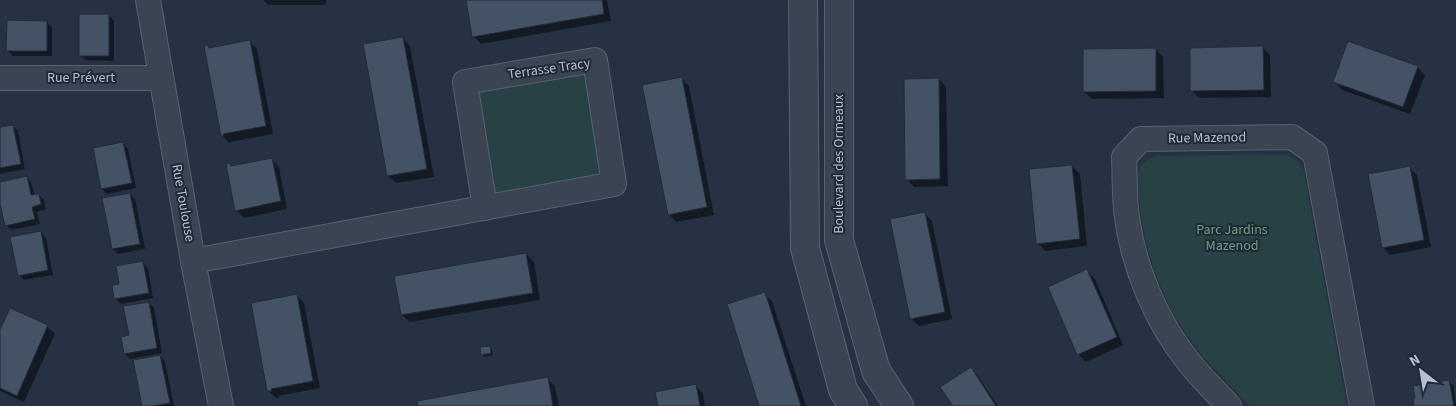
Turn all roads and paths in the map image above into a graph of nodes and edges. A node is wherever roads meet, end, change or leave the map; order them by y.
1 (148, 0) edge
2 (803, 0) edge
3 (839, 0) edge
4 (0, 78) edge
5 (161, 78) junction
6 (485, 208) junction
7 (192, 261) junction
8 (221, 406) edge
9 (853, 406) edge
10 (899, 406) edge
11 (1229, 406) edge
12 (1362, 406) edge

1 - 5 street, Rue Toulouse
2 - 9 street
3 - 10 street, Boulevard des Ormeaux
4 - 5 street, Rue Prévert
5 - 7 street, Rue Toulouse
6 - 6 street, Terrasse Tracy
6 - 7 street, Terrasse Tracy
7 - 8 street, Rue Toulouse
11 - 12 street, Rue Mazenod

